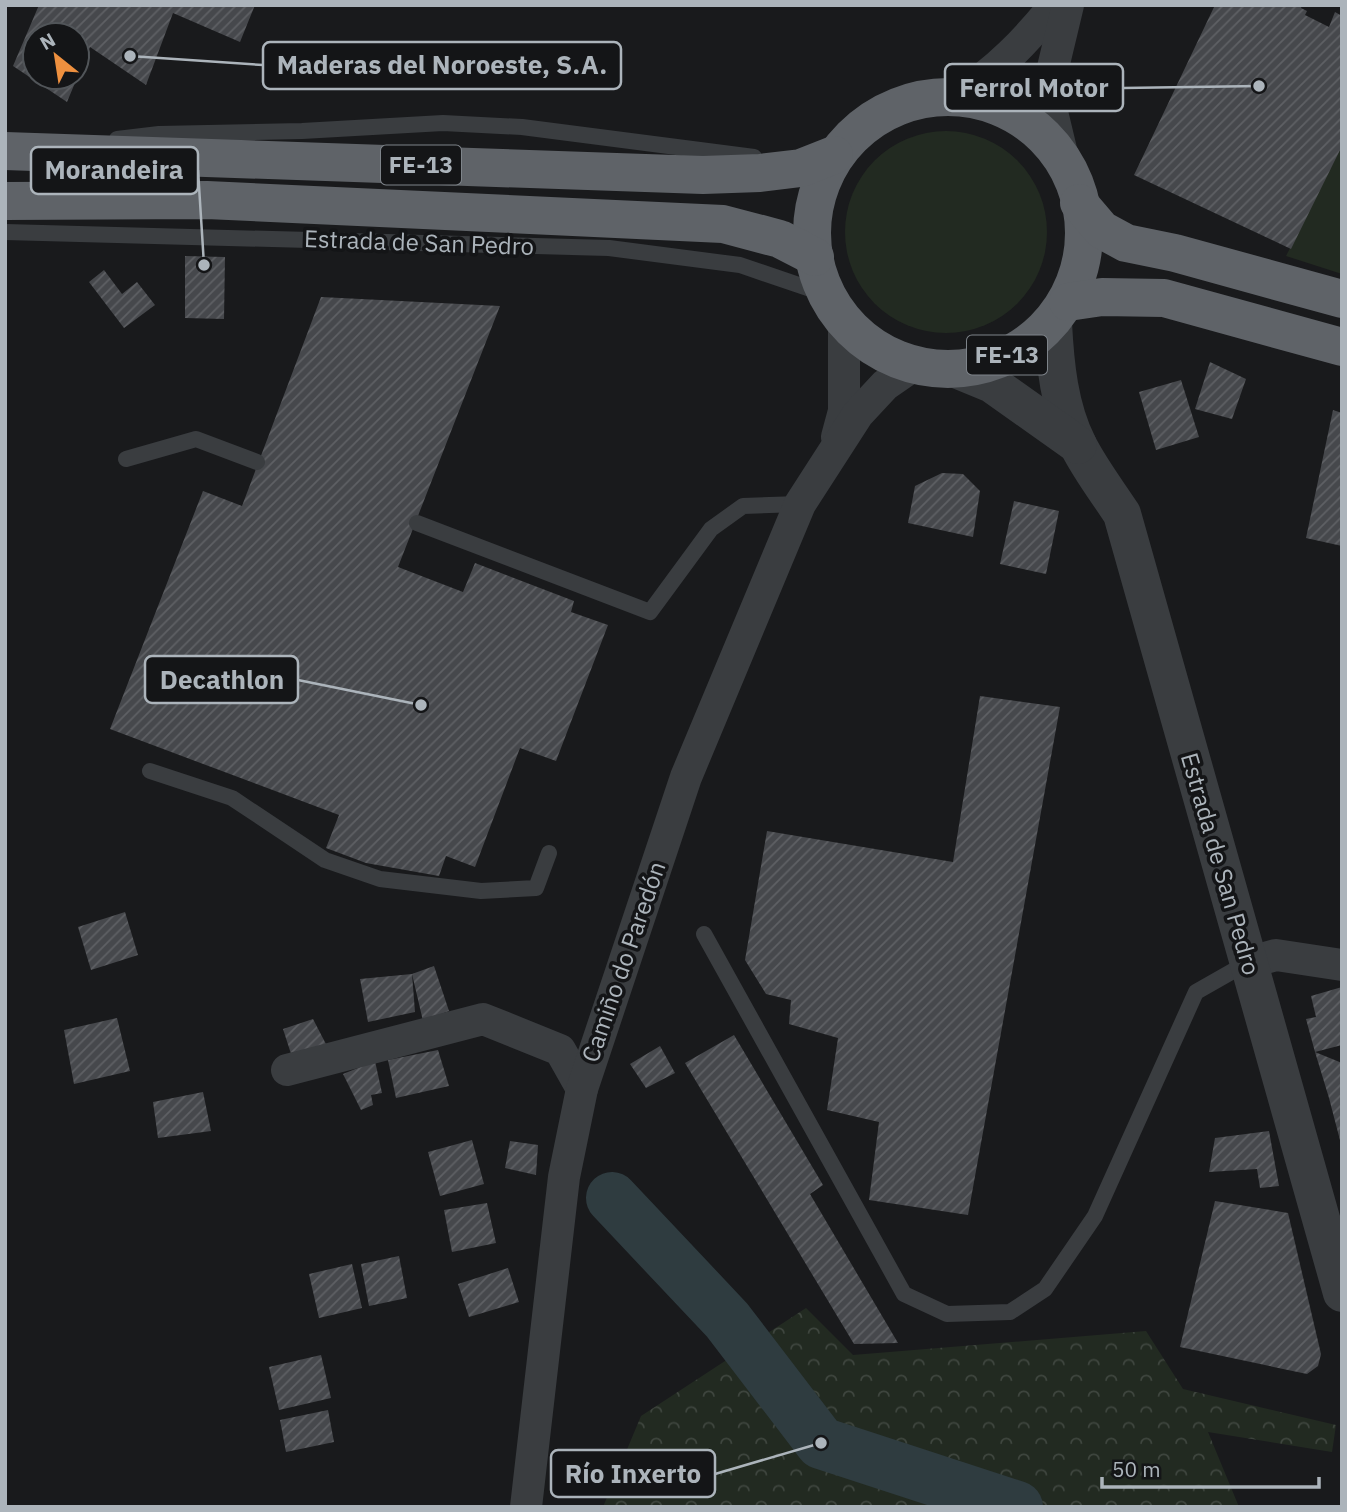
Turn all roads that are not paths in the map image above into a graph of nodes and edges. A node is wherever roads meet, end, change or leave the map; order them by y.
1 (1055, 5) edge
2 (1068, 5) edge
3 (958, 96) junction
4 (8, 151) edge
5 (817, 161) junction
6 (1064, 162) junction
7 (5, 201) edge
8 (1079, 203) junction
9 (5, 232) edge
10 (815, 257) junction
11 (1342, 299) edge
12 (836, 308) junction
13 (1061, 313) junction
14 (1342, 347) edge
15 (911, 367) junction
16 (958, 370) junction
17 (1078, 445) junction
18 (834, 449) junction
19 (126, 459) dead end
20 (257, 462) dead end
21 (800, 504) junction
22 (416, 523) dead end
23 (150, 771) dead end
24 (549, 853) dead end
25 (704, 934) dead end
26 (1247, 963) junction
27 (1342, 965) edge
28 (288, 1070) dead end
29 (582, 1089) junction
30 (1342, 1293) edge
31 (526, 1507) edge

1 - 3 street
2 - 6 street
3 - 5 highway, FE-13
3 - 6 highway, FE-13
4 - 5 highway, FE-13
5 - 10 highway, FE-13
6 - 8 highway, FE-13
7 - 10 highway, FE-13
8 - 11 highway, FE-13
8 - 13 highway, FE-13
9 - 12 lane, Estrada de San Pedro
10 - 12 highway, FE-13
12 - 15 highway, FE-13
12 - 18 street
13 - 14 highway, FE-13
13 - 16 highway, FE-13
13 - 17 street
15 - 16 highway, FE-13
15 - 18 street
16 - 17 street
17 - 26 street, Estrada de San Pedro
18 - 21 street, Camiño do Paredón
19 - 20 lane
21 - 22 lane
21 - 29 street, Camiño do Paredón
23 - 24 lane
25 - 26 lane
26 - 27 street
26 - 30 street, Estrada de San Pedro
28 - 29 street
29 - 31 street, Camiño do Paredón

